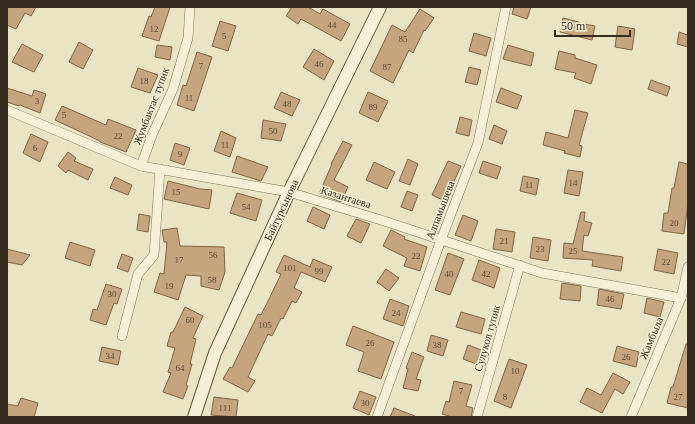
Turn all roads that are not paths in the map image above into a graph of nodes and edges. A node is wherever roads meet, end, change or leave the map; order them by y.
1 (190, 7) edge
2 (380, 7) edge
3 (506, 7) edge
4 (7, 110) edge
5 (142, 166) junction
6 (160, 169) junction
7 (289, 192) junction
8 (441, 240) junction
9 (520, 265) junction
10 (688, 267) edge
11 (681, 298) junction
12 (122, 336) dead end
13 (194, 417) edge
14 (377, 417) edge
15 (477, 417) edge
16 (631, 417) edge

1 - 5 street, Жумбактас тупик
2 - 7 main road, Байтурсынова
3 - 8 street, Алпамышева
4 - 5 street, Казантаева
5 - 6 street, Казантаева
6 - 7 street, Казантаева
6 - 12 street
7 - 8 street, Казантаева
7 - 13 main road, Байтурсынова
8 - 9 street, Казантаева
8 - 14 street, Алпамышева
9 - 11 street, Казантаева
9 - 15 street, Сулукол тупик
10 - 11 street, Жамбыла
11 - 16 street, Жамбыла

